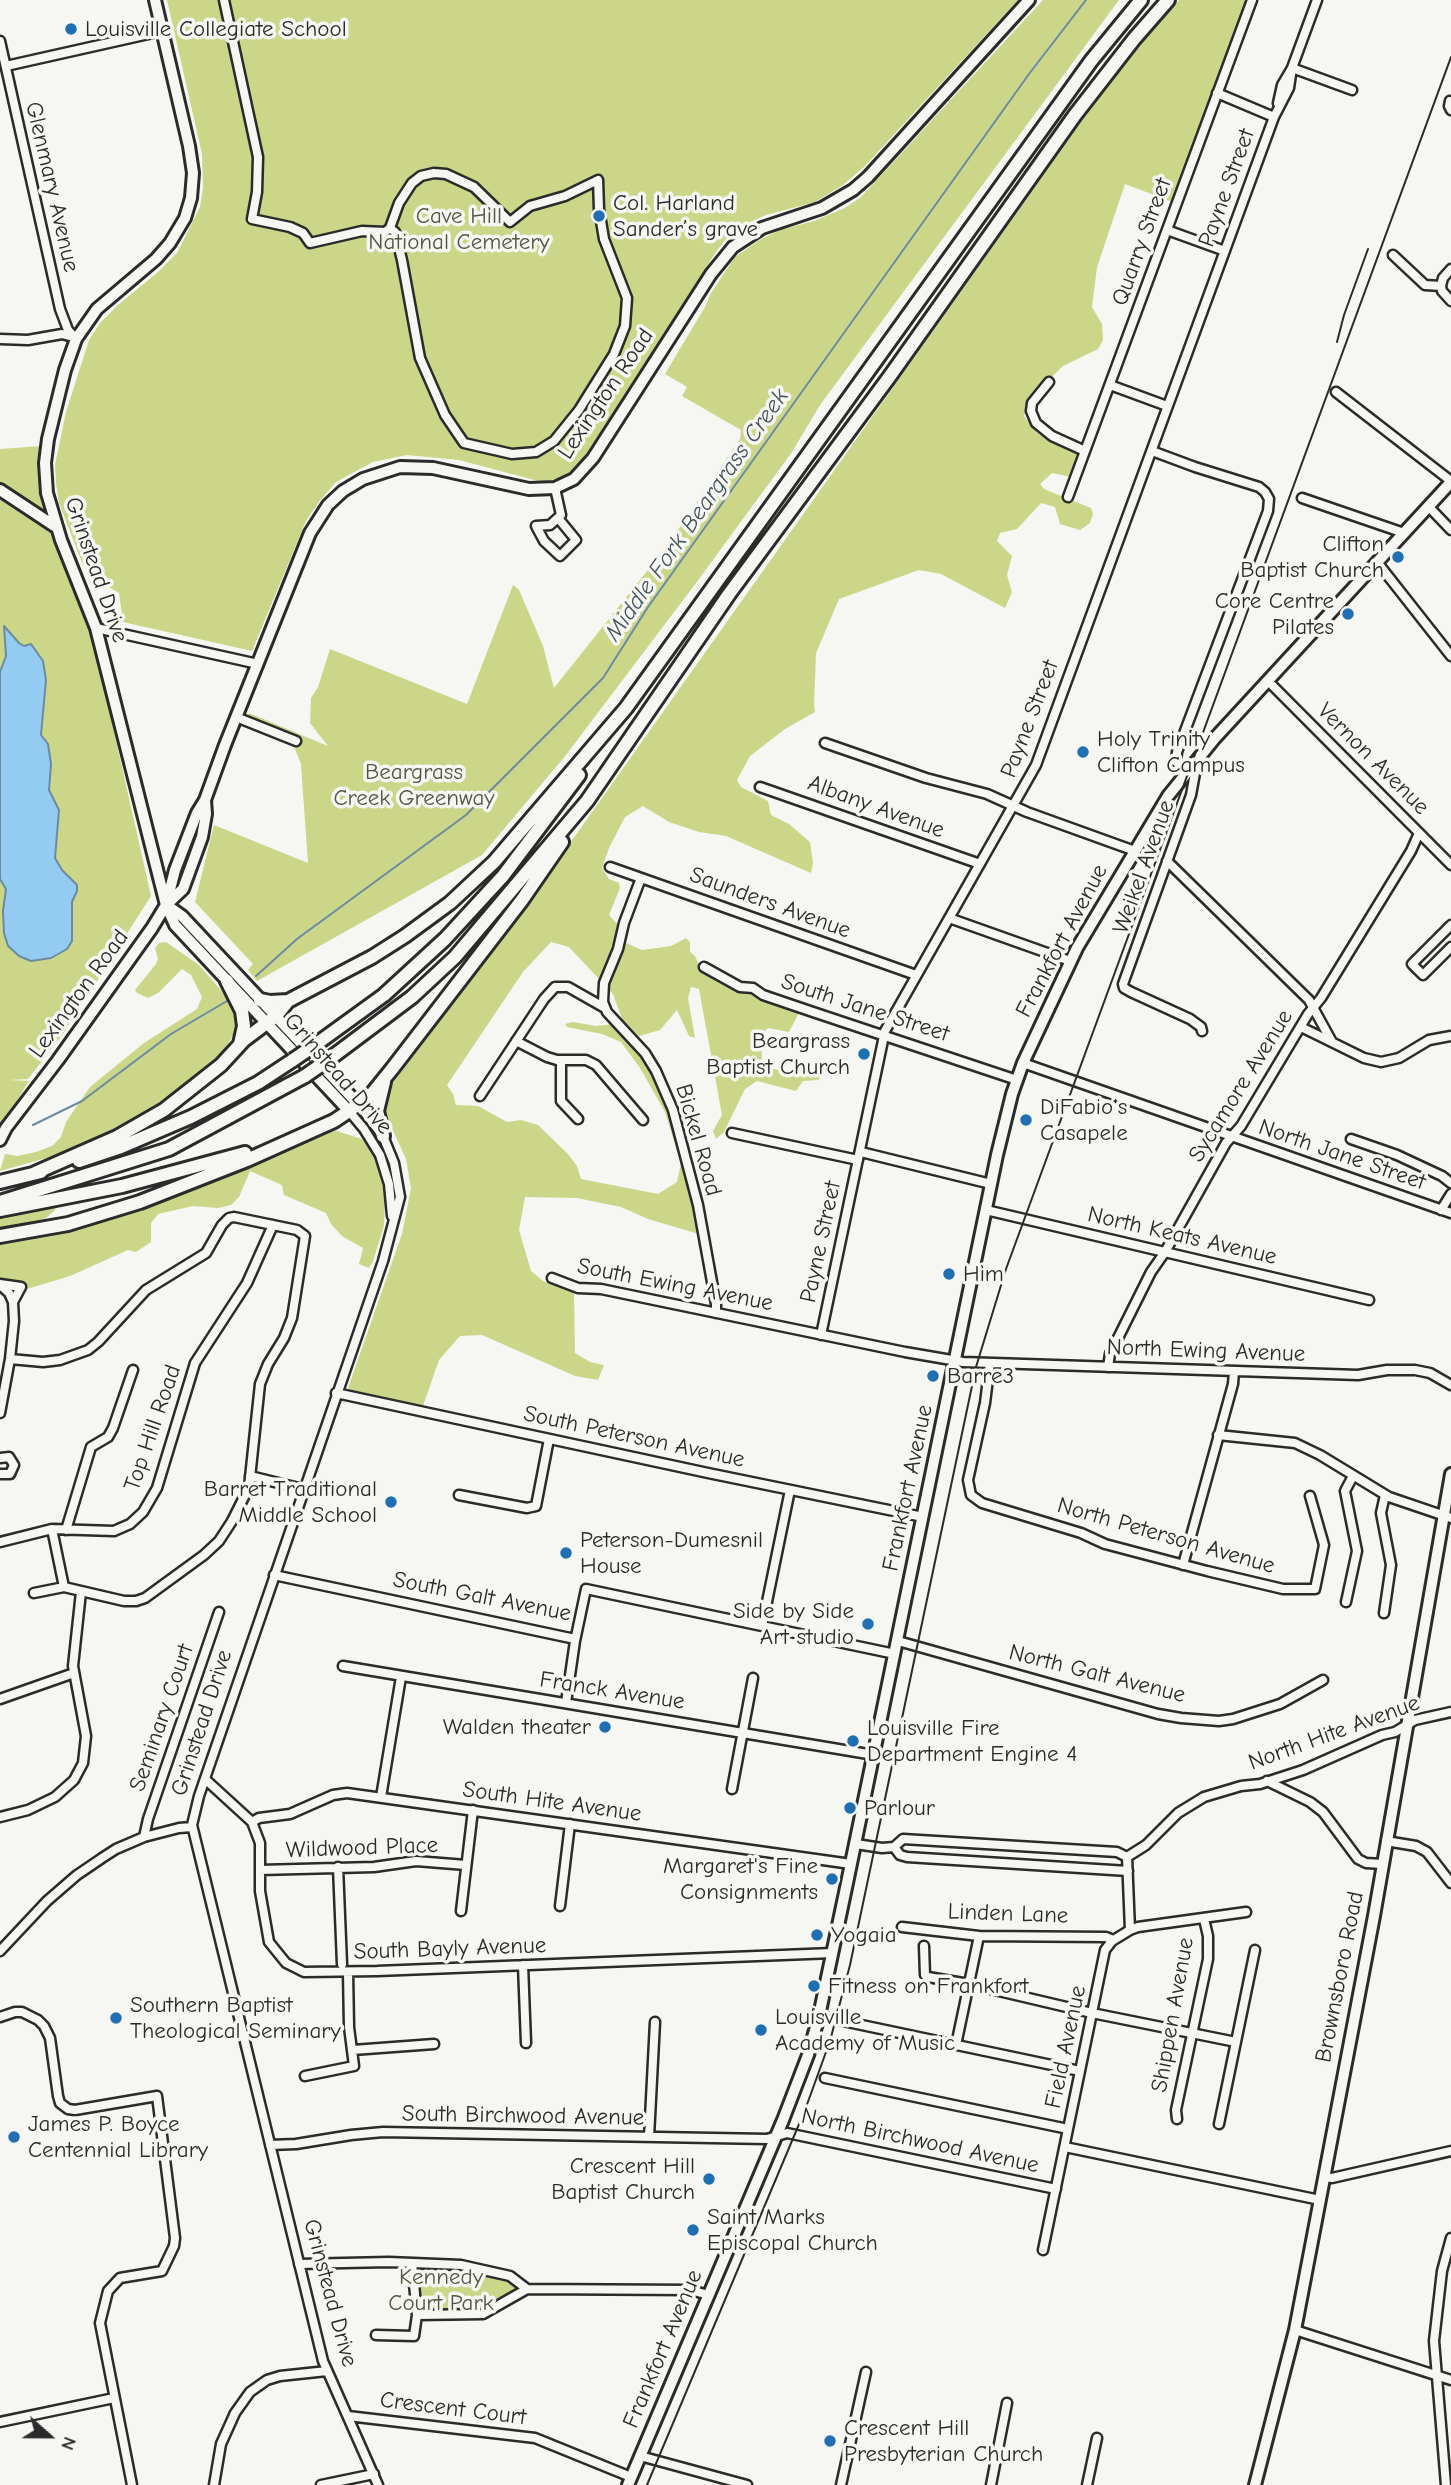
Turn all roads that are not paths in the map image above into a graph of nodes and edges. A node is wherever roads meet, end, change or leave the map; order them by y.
1 (155, 0) edge
2 (224, 0) edge
3 (1029, 0) edge
4 (1141, 0) edge
5 (1168, 0) edge
6 (1252, 0) edge
7 (1317, 0) edge
8 (162, 31) junction
9 (1, 47) edge
10 (6, 66) junction
11 (1292, 68) junction
12 (1352, 90) dead end
13 (1217, 93) junction
14 (1275, 113) junction
15 (390, 228) junction
16 (1167, 230) junction
17 (1225, 251) junction
18 (1393, 255) dead end
19 (1451, 269) edge
20 (1441, 286) junction
21 (1451, 301) edge
22 (76, 338) junction
23 (0, 339) edge
24 (1049, 382) dead end
25 (1110, 385) junction
26 (1336, 392) dead end
27 (1167, 406) junction
28 (1085, 451) junction
29 (1152, 451) junction
30 (1451, 481) edge
31 (555, 488) junction
32 (0, 490) edge
33 (1068, 497) dead end
34 (1302, 498) dead end
35 (1428, 506) junction
36 (558, 518) junction
37 (56, 527) junction
38 (1451, 530) edge
39 (1404, 533) junction
40 (1377, 562) junction
41 (96, 628) junction
42 (1451, 656) edge
43 (258, 664) junction
44 (1268, 681) junction
45 (236, 717) junction
46 (613, 725) junction
47 (296, 741) dead end
48 (825, 743) dead end
49 (1197, 759) junction
50 (1186, 772) junction
51 (760, 787) dead end
52 (587, 801) junction
53 (1015, 805) junction
54 (1419, 833) junction
55 (1135, 851) junction
56 (1167, 861) junction
57 (980, 864) junction
58 (1451, 865) edge
59 (610, 867) dead end
60 (641, 878) junction
61 (166, 905) junction
62 (949, 918) junction
63 (1451, 925) edge
64 (1451, 947) edge
65 (1070, 961) junction
66 (705, 967) dead end
67 (916, 975) junction
68 (227, 981) junction
69 (260, 1000) junction
70 (288, 1001) junction
71 (605, 1008) junction
72 (1314, 1008) junction
73 (271, 1020) junction
74 (1301, 1027) junction
75 (1202, 1031) dead end
76 (885, 1035) junction
77 (1451, 1037) edge
78 (516, 1041) junction
79 (1332, 1042) junction
80 (240, 1045) junction
81 (561, 1060) junction
82 (1023, 1063) junction
83 (386, 1077) junction
84 (1017, 1080) junction
85 (480, 1096) dead end
86 (354, 1108) junction
87 (578, 1119) dead end
88 (643, 1119) dead end
89 (3, 1127) edge
90 (732, 1133) dead end
91 (383, 1136) junction
92 (1232, 1136) junction
93 (1351, 1139) dead end
94 (0, 1140) edge
95 (278, 1144) junction
96 (859, 1156) junction
97 (35, 1173) junction
98 (0, 1182) edge
99 (1451, 1183) edge
100 (991, 1184) junction
101 (1451, 1194) edge
102 (0, 1202) edge
103 (0, 1210) edge
104 (986, 1210) junction
105 (1441, 1210) junction
106 (1451, 1213) edge
107 (393, 1223) junction
108 (273, 1225) junction
109 (0, 1236) edge
110 (1166, 1252) junction
111 (552, 1278) dead end
112 (0, 1285) edge
113 (1369, 1300) dead end
114 (13, 1302) junction
115 (716, 1312) junction
116 (821, 1335) junction
117 (10, 1359) junction
118 (955, 1360) junction
119 (990, 1363) junction
120 (1108, 1367) junction
121 (133, 1370) dead end
122 (1234, 1371) junction
123 (1451, 1385) edge
124 (337, 1393) junction
125 (0, 1413) edge
126 (1218, 1435) junction
127 (549, 1439) junction
128 (0, 1458) edge
129 (0, 1474) edge
130 (1451, 1474) edge
131 (250, 1476) junction
132 (1353, 1476) junction
133 (303, 1489) junction
134 (790, 1490) junction
135 (459, 1495) dead end
136 (1385, 1495) junction
137 (1310, 1496) dead end
138 (923, 1517) junction
139 (1447, 1517) edge
140 (52, 1529) junction
141 (66, 1530) junction
142 (0, 1542) edge
143 (1183, 1564) junction
144 (274, 1575) junction
145 (64, 1587) junction
146 (81, 1592) junction
147 (34, 1593) dead end
148 (1346, 1602) dead end
149 (219, 1612) dead end
150 (1384, 1613) dead end
151 (762, 1626) junction
152 (575, 1639) junction
153 (898, 1641) junction
154 (895, 1654) junction
155 (343, 1666) dead end
156 (74, 1673) junction
157 (401, 1677) junction
158 (753, 1678) dead end
159 (1323, 1680) dead end
160 (0, 1699) edge
161 (566, 1703) junction
162 (1451, 1712) edge
163 (1406, 1726) junction
164 (743, 1732) junction
165 (874, 1755) junction
166 (205, 1779) junction
167 (1267, 1782) junction
168 (732, 1789) dead end
169 (381, 1797) junction
170 (472, 1810) junction
171 (0, 1817) edge
172 (252, 1822) junction
173 (570, 1824) junction
174 (192, 1827) junction
175 (144, 1837) junction
176 (1387, 1840) junction
177 (856, 1844) junction
178 (894, 1847) junction
179 (1128, 1863) junction
180 (851, 1864) junction
181 (1382, 1864) junction
182 (466, 1865) junction
183 (338, 1867) junction
184 (260, 1870) junction
185 (1451, 1883) edge
186 (560, 1906) dead end
187 (461, 1911) dead end
188 (1246, 1912) dead end
189 (1204, 1919) junction
190 (902, 1927) dead end
191 (1130, 1930) junction
192 (979, 1936) junction
193 (1113, 1940) junction
194 (924, 1946) dead end
195 (1255, 1950) dead end
196 (0, 1951) edge
197 (833, 1953) junction
198 (342, 1964) dead end
199 (523, 1965) junction
200 (348, 1972) junction
201 (969, 1984) junction
202 (1092, 2013) junction
203 (819, 2016) junction
204 (0, 2017) edge
205 (655, 2022) dead end
206 (1191, 2033) junction
207 (1236, 2042) junction
208 (526, 2043) dead end
209 (434, 2044) dead end
210 (956, 2045) junction
211 (353, 2050) junction
212 (1080, 2071) junction
213 (305, 2076) dead end
214 (825, 2078) dead end
215 (1177, 2119) dead end
216 (1219, 2124) dead end
217 (1068, 2129) junction
218 (776, 2136) junction
219 (649, 2137) junction
220 (270, 2146) junction
221 (1065, 2147) junction
222 (1451, 2151) edge
223 (1324, 2177) junction
224 (1056, 2189) junction
225 (1320, 2200) junction
226 (1451, 2238) edge
227 (1043, 2250) dead end
228 (412, 2263) junction
229 (299, 2264) junction
230 (527, 2289) junction
231 (709, 2295) junction
232 (417, 2315) junction
233 (1294, 2330) junction
234 (376, 2336) dead end
235 (327, 2371) junction
236 (866, 2372) dead end
237 (1437, 2376) junction
238 (1451, 2382) edge
239 (114, 2398) junction
240 (1440, 2399) junction
241 (1007, 2403) dead end
242 (348, 2416) junction
243 (0, 2422) edge
244 (1097, 2438) dead end
245 (640, 2456) junction
246 (374, 2474) junction
247 (629, 2481) edge
248 (132, 2485) edge
249 (214, 2485) edge
250 (321, 2485) edge
251 (378, 2485) edge
252 (747, 2485) edge
253 (841, 2485) edge
254 (990, 2485) edge
255 (1087, 2485) edge
256 (1255, 2485) edge
257 (1446, 2485) edge

1 - 8 main road, Grinstead Drive
2 - 15 street
3 - 31 main road, Lexington Road
4 - 46 highway
5 - 52 highway
6 - 13 street, Quarry Street
7 - 11 street, Payne Street
8 - 10 street
8 - 22 main road, Grinstead Drive
9 - 10 street, Glenmary Avenue
10 - 22 street, Glenmary Avenue
11 - 12 street
11 - 14 street, Payne Street
13 - 14 street
13 - 16 street, Quarry Street
14 - 17 street, Payne Street
15 - 15 street
16 - 17 street
16 - 25 street, Quarry Street
17 - 27 street, Payne Street
18 - 20 street
19 - 20 street
20 - 21 street
22 - 23 street
22 - 37 main road, Grinstead Drive
24 - 28 street
25 - 27 street
25 - 28 street, Quarry Street
26 - 30 street
27 - 29 street, Payne Street
28 - 33 street, Quarry Street
29 - 50 street
29 - 53 street, Payne Street
30 - 35 main road, Frankfort Avenue
31 - 36 street
31 - 43 main road, Lexington Road
32 - 37 main road
34 - 39 street
35 - 38 street
35 - 39 main road, Frankfort Avenue
36 - 36 street
37 - 41 main road, Grinstead Drive
39 - 40 main road, Frankfort Avenue
40 - 42 street
40 - 44 main road, Frankfort Avenue
41 - 43 street
41 - 61 main road, Grinstead Drive
43 - 45 main road, Lexington Road
44 - 49 main road, Frankfort Avenue
44 - 54 street, Vernon Avenue
45 - 47 street
45 - 61 main road, Lexington Road
46 - 70 highway
46 - 97 highway, bridge
48 - 53 street
49 - 50 main road, Frankfort Avenue
49 - 56 street, Weikel Avenue
50 - 55 main road, Frankfort Avenue
51 - 57 street, Albany Avenue
52 - 83 highway
52 - 102 highway, bridge
53 - 55 street
53 - 57 street, Payne Street
54 - 58 street, Vernon Avenue
54 - 72 street, Sycamore Avenue
55 - 65 main road, Frankfort Avenue
56 - 72 street
56 - 75 street, Weikel Avenue
57 - 62 street, Payne Street
59 - 60 street, Saunders Avenue
60 - 67 street, Saunders Avenue
60 - 71 street
61 - 68 main road, Grinstead Drive
61 - 69 main road, Grinstead Drive
61 - 89 main road, Lexington Road
62 - 65 street
62 - 67 street, Payne Street
63 - 64 street
65 - 82 main road, Frankfort Avenue
66 - 76 street, South Jane Street
67 - 76 street, Payne Street
68 - 73 main road, Grinstead Drive
68 - 80 highway
69 - 70 highway
69 - 73 main road, Grinstead Drive
70 - 73 highway
71 - 78 street, Bickel Road
71 - 115 street, Bickel Road
72 - 74 street, Sycamore Avenue
72 - 79 street
73 - 80 highway
73 - 86 main road, Grinstead Drive
74 - 79 street
74 - 92 street, Sycamore Avenue
76 - 84 street, South Jane Street
76 - 96 street, Payne Street
77 - 79 street
78 - 81 street
78 - 85 street
80 - 97 highway
81 - 87 street
81 - 88 street
82 - 84 main road, Frankfort Avenue
82 - 92 street, North Jane Street
83 - 86 highway
83 - 91 highway
84 - 100 main road, Frankfort Avenue
86 - 91 street, Grinstead Drive
86 - 95 highway
86 - 107 street, Grinstead Drive
89 - 94 main road, Lexington Road
90 - 96 street
91 - 107 street, Grinstead Drive
92 - 105 street, North Jane Street
92 - 110 street, Sycamore Avenue
93 - 99 street
95 - 103 highway
95 - 109 highway
96 - 100 street
96 - 116 street, Payne Street
97 - 98 highway
100 - 104 main road, Frankfort Avenue
101 - 105 street
104 - 110 street, North Keats Avenue
104 - 118 main road, Frankfort Avenue
105 - 106 street, North Jane Street
107 - 124 street, Grinstead Drive
108 - 117 street
108 - 131 street
108 - 141 street, Top Hill Road
110 - 113 street, North Keats Avenue
110 - 120 street, Sycamore Avenue
111 - 115 street, South Ewing Avenue
112 - 114 street
112 - 114 street
114 - 117 street
115 - 116 street, South Ewing Avenue
116 - 118 street, South Ewing Avenue
117 - 125 street
118 - 119 street, North Ewing Avenue
118 - 138 main road, Frankfort Avenue
119 - 120 street, North Ewing Avenue
119 - 143 street, North Peterson Avenue
120 - 122 street, North Ewing Avenue
121 - 141 street
122 - 123 street, North Ewing Avenue
122 - 126 street
124 - 127 street, South Peterson Avenue
124 - 133 street, Grinstead Drive
126 - 132 street
126 - 143 street
127 - 134 street, South Peterson Avenue
127 - 135 street
128 - 129 street
130 - 139 main road, Brownsboro Road
131 - 133 street
131 - 146 street
132 - 136 street
132 - 148 street
133 - 144 street, Grinstead Drive
134 - 138 street, South Peterson Avenue
134 - 151 street
136 - 139 street
136 - 150 street
137 - 143 street, North Peterson Avenue
138 - 153 main road, Frankfort Avenue
139 - 163 main road, Brownsboro Road
140 - 141 street, Top Hill Road
140 - 142 street, Top Hill Road
140 - 145 street
144 - 152 street, South Galt Avenue
144 - 166 street, Grinstead Drive
145 - 146 street
145 - 147 street
146 - 156 street
149 - 175 street, Seminary Court
151 - 152 street, South Galt Avenue
151 - 154 street, South Galt Avenue
152 - 161 street
153 - 154 main road, Frankfort Avenue
153 - 159 street, North Galt Avenue
154 - 165 main road, Frankfort Avenue
155 - 157 street, Franck Avenue
156 - 160 street
156 - 171 street
157 - 161 street, Franck Avenue
157 - 169 street
158 - 164 street
161 - 164 street, Franck Avenue
162 - 163 street, North Hite Avenue
163 - 167 street, North Hite Avenue
163 - 176 main road, Brownsboro Road
164 - 165 street, Franck Avenue
164 - 168 street
165 - 177 main road, Frankfort Avenue
166 - 172 street
166 - 174 street, Grinstead Drive
167 - 179 street, North Hite Avenue
167 - 181 street
169 - 170 street, South Hite Avenue
169 - 172 street, South Hite Avenue
170 - 173 street, South Hite Avenue
170 - 182 street
172 - 184 street, South Bayly Avenue
173 - 180 street, South Hite Avenue
173 - 186 street
174 - 175 street
174 - 220 street, Grinstead Drive
175 - 196 street
176 - 181 main road, Brownsboro Road
176 - 185 street
177 - 178 street
177 - 180 main road, Frankfort Avenue
178 - 179 street
178 - 179 street
179 - 191 street
180 - 197 main road, Frankfort Avenue
181 - 223 main road, Brownsboro Road
182 - 183 street, Wildwood Place
182 - 187 street
183 - 184 street, Wildwood Place
183 - 198 street
184 - 200 street, South Bayly Avenue
188 - 189 street
189 - 191 street
189 - 206 street, Shippen Avenue
190 - 192 street, Linden Lane
191 - 193 street
192 - 193 street, Linden Lane
192 - 201 street
193 - 202 street, Field Avenue
194 - 201 street
195 - 207 street
197 - 199 street, South Bayly Avenue
197 - 203 main road, Frankfort Avenue
199 - 200 street, South Bayly Avenue
199 - 208 street
200 - 211 street
201 - 202 street
201 - 210 street
202 - 206 street
202 - 212 street, Field Avenue
203 - 210 street
203 - 218 main road, Frankfort Avenue
204 - 239 street
205 - 219 street
206 - 207 street
206 - 215 street, Shippen Avenue
207 - 216 street
209 - 211 street
210 - 212 street
211 - 213 street
212 - 217 street, Field Avenue
214 - 217 street
217 - 221 street, Field Avenue
218 - 219 street, South Birchwood Avenue
218 - 224 street, North Birchwood Avenue
218 - 231 main road, Frankfort Avenue
219 - 220 street, South Birchwood Avenue
220 - 229 street, Grinstead Drive
221 - 224 street, Field Avenue
221 - 225 street, North Birchwood Avenue
222 - 223 street
223 - 225 main road, Brownsboro Road
224 - 227 street, Field Avenue
225 - 233 main road, Brownsboro Road
226 - 237 street
228 - 229 street
228 - 230 street
228 - 232 street
229 - 235 street, Grinstead Drive
230 - 231 street
230 - 232 street
231 - 245 main road, Frankfort Avenue
232 - 234 street
233 - 237 street
233 - 256 main road, Brownsboro Road
235 - 242 street, Grinstead Drive
235 - 249 street
236 - 253 street
237 - 238 street
237 - 240 street
238 - 240 street
239 - 243 street
239 - 248 street
240 - 257 street
241 - 254 street
242 - 246 street, Grinstead Drive
242 - 247 street, Crescent Court
244 - 255 street
245 - 247 main road, Frankfort Avenue
245 - 252 street
246 - 250 street
246 - 251 street, Grinstead Drive

